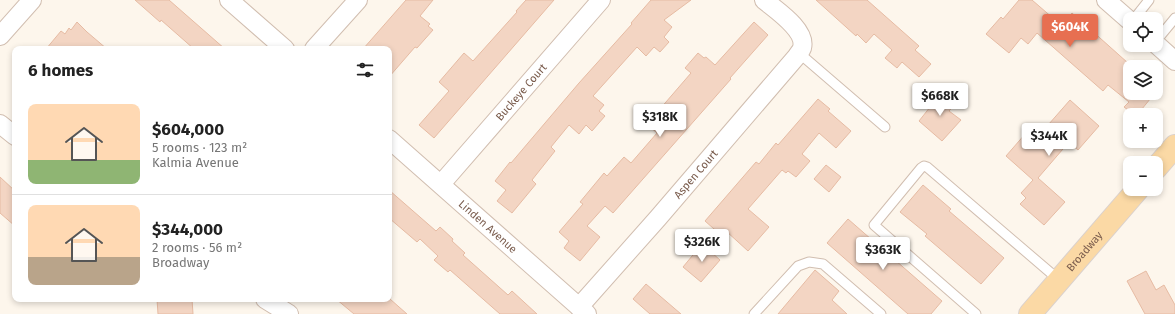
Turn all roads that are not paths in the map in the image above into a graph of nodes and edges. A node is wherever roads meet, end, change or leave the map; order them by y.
1 (32, 0) edge
2 (229, 0) edge
3 (358, 0) edge
4 (601, 0) edge
5 (764, 0) edge
6 (1106, 0) edge
7 (1150, 0) edge
8 (1140, 12) edge
9 (1123, 15) edge
10 (1175, 18) edge
11 (2, 29) edge
12 (1163, 33) edge
13 (800, 45) junction
14 (283, 46) edge
15 (317, 46) edge
16 (1163, 50) edge
17 (1175, 61) edge
18 (0, 124) edge
19 (885, 127) dead end
20 (12, 134) edge
21 (392, 142) edge
22 (1175, 146) edge
23 (1163, 160) edge
24 (441, 184) junction
25 (1132, 196) edge
26 (1059, 280) junction
27 (270, 302) edge
28 (583, 310) edge
29 (289, 314) edge
30 (754, 314) edge
31 (881, 314) edge
32 (976, 314) edge
33 (1030, 314) edge

1 - 11 street
2 - 14 street
3 - 15 street
4 - 24 street, Buckeye Court
5 - 13 street
6 - 9 street
7 - 8 lane
10 - 12 lane
13 - 19 lane
13 - 28 street, Aspen Court
16 - 17 street
18 - 20 street
21 - 24 street, Linden Avenue
22 - 23 main road
24 - 28 street, Linden Avenue
25 - 26 main road, Broadway
26 - 32 lane
26 - 33 main road, Broadway
27 - 29 street
30 - 31 lane

